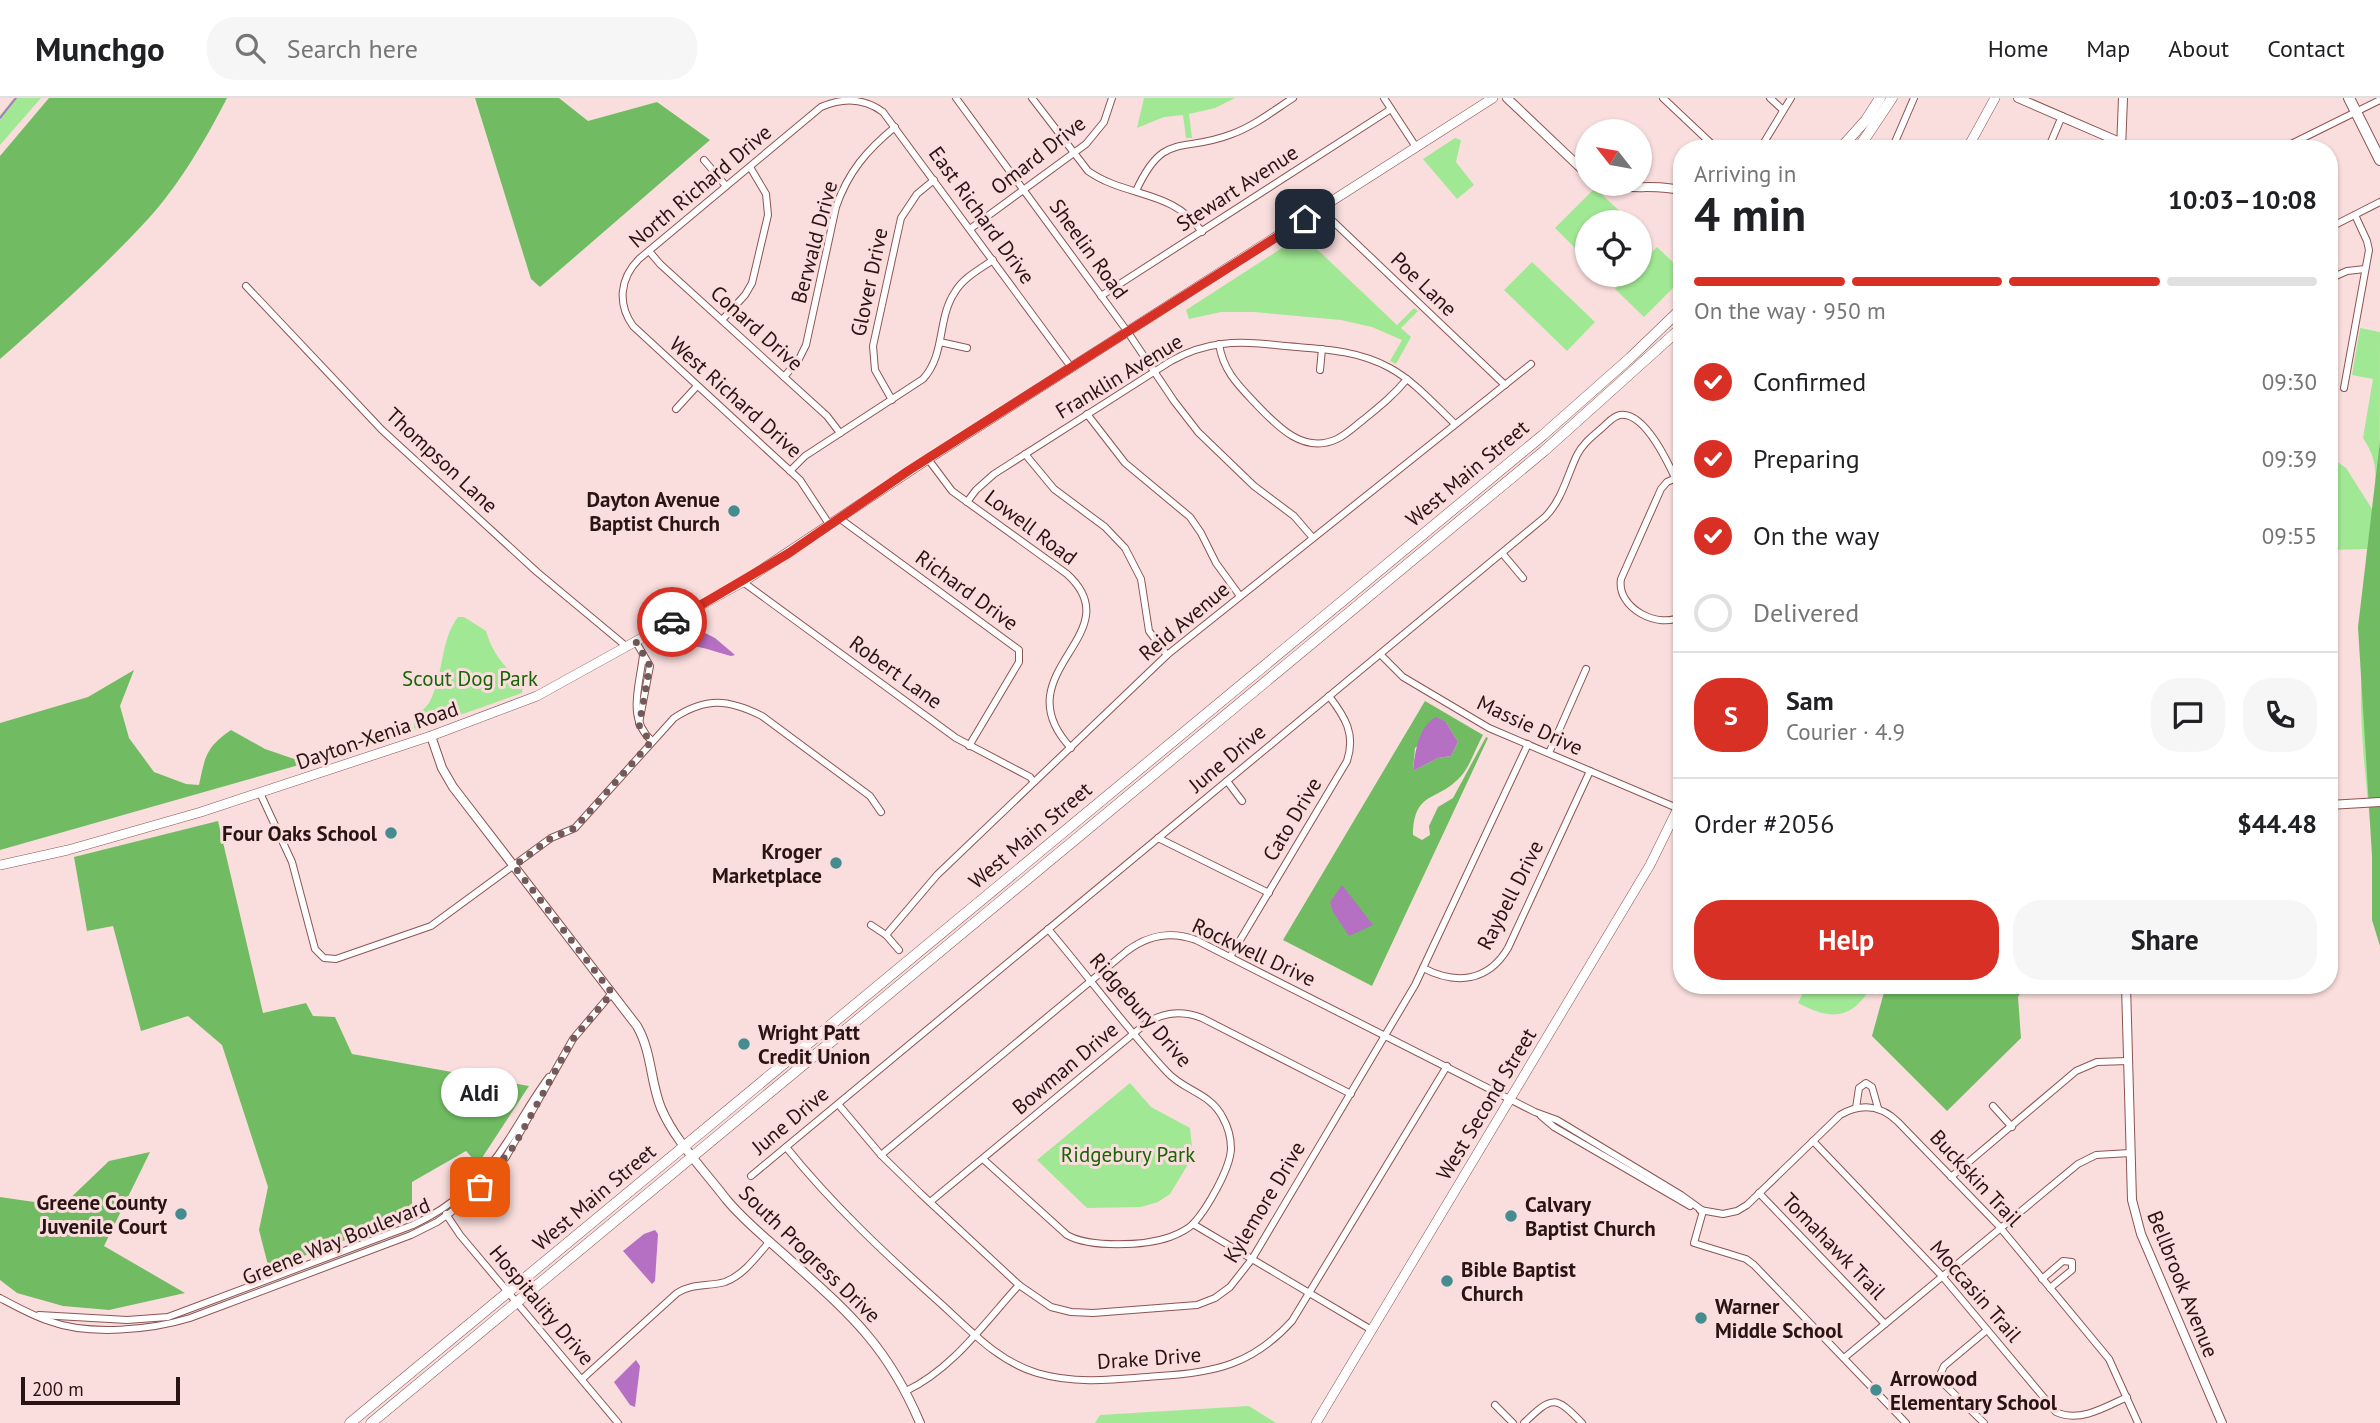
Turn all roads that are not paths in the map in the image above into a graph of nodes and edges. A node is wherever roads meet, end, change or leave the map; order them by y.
1 (853, 98) edge
2 (956, 98) edge
3 (1032, 98) edge
4 (1112, 98) edge
5 (1293, 98) edge
6 (1384, 98) edge
7 (1493, 98) edge
8 (1507, 98) edge
9 (1663, 98) edge
10 (1770, 98) edge
11 (1791, 98) edge
12 (1880, 98) edge
13 (1892, 98) edge
14 (1914, 98) edge
15 (1995, 98) edge
16 (2018, 98) edge
17 (2123, 98) edge
18 (2349, 98) edge
19 (2380, 100) edge
20 (1391, 109) junction
21 (1783, 110) junction
22 (2356, 112) junction
23 (2062, 116) junction
24 (895, 127) junction
25 (1707, 140) edge
26 (1765, 140) edge
27 (1848, 140) edge
28 (1863, 140) edge
29 (1896, 140) edge
30 (1972, 140) edge
31 (2052, 140) edge
32 (2109, 140) edge
33 (2121, 140) edge
34 (2299, 140) edge
35 (1416, 147) junction
36 (1074, 154) junction
37 (704, 160) dead end
38 (2380, 160) edge
39 (1575, 163) edge
40 (750, 166) junction
41 (934, 180) junction
42 (726, 186) junction
43 (1652, 187) edge
44 (1673, 189) edge
45 (1024, 190) junction
46 (1136, 191) junction
47 (2380, 202) edge
48 (1320, 209) junction
49 (2355, 215) junction
50 (2338, 224) edge
51 (970, 229) junction
52 (1202, 232) junction
53 (649, 251) junction
54 (993, 260) junction
55 (2365, 269) junction
56 (2338, 275) edge
57 (246, 286) dead end
58 (622, 296) joint
59 (1101, 296) junction
60 (1673, 317) edge
61 (722, 320) junction
62 (1127, 331) junction
63 (1673, 335) edge
64 (940, 342) junction
65 (1219, 344) junction
66 (967, 348) dead end
67 (1322, 349) junction
68 (1531, 363) dead end
69 (1071, 367) junction
70 (1320, 370) dead end
71 (1154, 371) junction
72 (784, 377) junction
73 (1406, 379) junction
74 (1505, 385) junction
75 (697, 386) junction
76 (2344, 388) dead end
77 (892, 400) junction
78 (676, 409) dead end
79 (1087, 414) junction
80 (1455, 424) junction
81 (839, 433) junction
82 (1025, 454) junction
83 (928, 459) junction
84 (790, 471) junction
85 (1673, 472) edge
86 (1673, 479) edge
87 (967, 502) junction
88 (839, 518) junction
89 (829, 524) junction
90 (1313, 538) junction
91 (1502, 553) junction
92 (1523, 578) dead end
93 (743, 582) junction
94 (1240, 596) junction
95 (1673, 620) edge
96 (631, 644) junction
97 (1380, 654) junction
98 (1167, 655) junction
99 (1586, 669) dead end
100 (1329, 696) junction
101 (431, 736) junction
102 (652, 741) junction
103 (1528, 744) junction
104 (1071, 747) junction
105 (971, 748) junction
106 (1549, 753) junction
107 (1590, 771) junction
108 (1227, 781) junction
109 (1034, 782) junction
110 (260, 793) junction
111 (1242, 801) dead end
112 (1673, 802) edge
113 (2380, 802) edge
114 (2338, 804) edge
115 (881, 812) dead end
116 (1673, 817) edge
117 (1158, 838) junction
118 (0, 864) edge
119 (514, 866) junction
120 (1269, 893) junction
121 (871, 925) dead end
122 (1048, 929) junction
123 (886, 935) junction
124 (899, 950) dead end
125 (1230, 957) junction
126 (1423, 968) junction
127 (1091, 981) junction
128 (612, 993) junction
129 (2126, 994) edge
130 (1134, 1033) junction
131 (1386, 1036) junction
132 (2128, 1061) junction
133 (1447, 1066) junction
134 (1351, 1094) junction
135 (1509, 1098) junction
136 (838, 1104) junction
137 (1993, 1106) dead end
138 (1856, 1108) junction
139 (1878, 1108) junction
140 (2012, 1128) junction
141 (1813, 1141) junction
142 (786, 1147) junction
143 (690, 1151) junction
144 (2130, 1153) junction
145 (881, 1155) junction
146 (983, 1159) junction
147 (751, 1176) dead end
148 (1951, 1177) junction
149 (1759, 1194) junction
150 (930, 1202) junction
151 (1703, 1211) junction
152 (444, 1212) junction
153 (1193, 1223) junction
154 (2000, 1228) junction
155 (769, 1241) junction
156 (1252, 1259) junction
157 (1942, 1276) junction
158 (2042, 1279) junction
159 (1019, 1285) junction
160 (2050, 1288) junction
161 (509, 1292) junction
162 (1310, 1293) junction
163 (0, 1298) edge
164 (517, 1303) junction
165 (1885, 1324) junction
166 (1370, 1329) junction
167 (1987, 1330) junction
168 (975, 1334) junction
169 (1844, 1358) junction
170 (582, 1379) junction
171 (906, 1391) junction
172 (2127, 1397) junction
173 (1495, 1405) dead end
174 (351, 1423) edge
175 (371, 1423) edge
176 (618, 1423) edge
177 (920, 1423) edge
178 (1316, 1423) edge
179 (1513, 1423) edge
180 (1524, 1423) edge
181 (1582, 1423) edge
182 (1906, 1423) edge
183 (1984, 1423) edge
184 (2138, 1423) edge
185 (2222, 1423) edge

1 - 24 street, East Richard Drive
1 - 40 street, North Richard Drive
2 - 45 street, Sheelin Road
3 - 36 street
4 - 36 street, Omard Drive
5 - 46 street
6 - 20 street
7 - 35 main road, Dayton-Xenia Road
8 - 39 street
9 - 25 street
10 - 21 street
11 - 21 street
12 - 27 main road
13 - 28 main road
14 - 29 street
15 - 30 main road
16 - 23 street
17 - 33 street
18 - 22 highway
19 - 22 street
20 - 35 street
20 - 52 street, Stewart Avenue
21 - 26 street
22 - 34 street
22 - 38 highway
23 - 31 street
23 - 32 street
24 - 41 street, East Richard Drive
24 - 72 street, Berwald Drive
35 - 48 main road, Dayton-Xenia Road
36 - 45 street, Omard Drive
36 - 46 street
37 - 42 street
40 - 42 street, North Richard Drive
40 - 61 street
41 - 51 street, East Richard Drive
41 - 77 street, Glover Drive
42 - 53 street, North Richard Drive
43 - 44 street
45 - 51 street, Omard Drive
45 - 59 street, Sheelin Road
46 - 52 street
47 - 49 street
48 - 62 main road, Dayton-Xenia Road
48 - 74 street, Poe Lane
49 - 50 street
49 - 55 street
51 - 54 street, East Richard Drive
52 - 59 street, Stewart Avenue
53 - 58 street, North Richard Drive
53 - 61 street, Conard Drive
54 - 64 street
54 - 69 street, East Richard Drive
55 - 56 street
55 - 76 street
57 - 96 street, Thompson Lane
58 - 75 street, West Richard Drive
59 - 62 street, Sheelin Road
60 - 143 main road, West Main Street
61 - 72 street, Conard Drive
62 - 69 main road, Dayton-Xenia Road
62 - 71 street, Sheelin Road
63 - 143 main road, West Main Street
64 - 66 street
64 - 77 street
65 - 67 street, Franklin Avenue
65 - 71 street, Franklin Avenue
65 - 73 street
67 - 70 street
67 - 73 street, Franklin Avenue
68 - 74 street, Reid Avenue
69 - 83 main road, Dayton-Xenia Road
71 - 79 street, Franklin Avenue
71 - 90 street, Sheelin Road
72 - 81 street, Conard Drive
73 - 80 street, Franklin Avenue
74 - 80 street, Reid Avenue
75 - 78 street
75 - 84 street, West Richard Drive
77 - 81 street
79 - 82 street, Franklin Avenue
79 - 94 street
80 - 90 street, Reid Avenue
81 - 84 street
82 - 87 street, Franklin Avenue
82 - 98 street
83 - 87 street, Lowell Road
83 - 88 main road, Dayton-Xenia Road
84 - 89 street, West Richard Drive
85 - 91 street, June Drive
86 - 95 street
87 - 104 street, Lowell Road
88 - 89 main road, Dayton-Xenia Road
88 - 105 street, Richard Drive
89 - 93 main road, Dayton-Xenia Road
90 - 94 street, Reid Avenue
91 - 92 street
91 - 97 street, June Drive
93 - 96 main road, Dayton-Xenia Road
93 - 105 street, Robert Lane
94 - 98 street, Reid Avenue
96 - 101 main road, Dayton-Xenia Road
96 - 102 street
97 - 100 street, June Drive
97 - 103 street, Massie Drive
98 - 104 street, Reid Avenue
99 - 106 street
100 - 108 street, June Drive
100 - 120 street, Cato Drive
101 - 110 main road, Dayton-Xenia Road
101 - 119 street, South Progress Drive
102 - 115 street
102 - 119 street
103 - 106 street, Massie Drive
103 - 126 street, Kylemore Drive
104 - 109 street, Reid Avenue
105 - 109 street, Robert Lane
106 - 107 street, Massie Drive
107 - 112 street, Massie Drive
107 - 126 street, Raybell Drive
108 - 111 street
108 - 117 street, June Drive
109 - 123 street, Reid Avenue
110 - 118 main road, Dayton-Xenia Road
110 - 119 street
113 - 114 street
116 - 135 main road, West Second Street
117 - 120 street
117 - 122 street, June Drive
119 - 128 street, South Progress Drive
120 - 125 street, Cato Drive
121 - 123 street
122 - 127 street, Ridgebury Drive
122 - 136 street, June Drive
123 - 124 street
125 - 127 street, Rockwell Drive
125 - 131 street, Rockwell Drive
126 - 131 street, Kylemore Drive
127 - 130 street, Ridgebury Drive
127 - 145 street, Rockwell Drive
128 - 143 street, South Progress Drive
128 - 152 street, Greene Way Boulevard
129 - 132 street, Bellbrook Avenue
130 - 134 street, Bowman Drive
130 - 146 street, Bowman Drive
130 - 153 street, Ridgebury Drive
131 - 133 street, Rockwell Drive
131 - 134 street, Kylemore Drive
132 - 140 street
132 - 144 street, Bellbrook Avenue
133 - 135 street, Rockwell Drive
133 - 162 street, Drake Drive
134 - 156 street, Kylemore Drive
135 - 151 street, Rockwell Drive
135 - 166 main road, West Second Street
136 - 142 street, June Drive
136 - 145 street, Kylemore Drive
137 - 140 street
138 - 139 street
138 - 139 street, Buckskin Trail
138 - 141 street
139 - 148 street, Buckskin Trail
140 - 148 street
141 - 149 street
141 - 157 street, Moccasin Trail
142 - 147 street, June Drive
142 - 168 street, Drake Drive
143 - 155 street, South Progress Drive
143 - 161 main road, West Main Street
143 - 164 main road, West Main Street
144 - 154 street
144 - 185 street, Bellbrook Avenue
145 - 150 street, Kylemore Drive
146 - 150 street, Bowman Drive
146 - 153 street
148 - 154 street, Buckskin Trail
149 - 151 street, Rockwell Drive
149 - 165 street, Tomahawk Trail
150 - 159 street, Kylemore Drive
151 - 169 street
152 - 161 street, Hospitality Drive
152 - 163 street, Greene Way Boulevard
153 - 156 street
154 - 157 street
154 - 158 street, Buckskin Trail
155 - 170 street
155 - 171 street, South Progress Drive
156 - 159 street, Kylemore Drive
156 - 162 street
157 - 165 street
157 - 167 street, Moccasin Trail
158 - 160 street, Buckskin Trail
158 - 160 street
159 - 168 street
160 - 172 street, Buckskin Trail
161 - 164 street, Hospitality Drive
161 - 174 main road, West Main Street
162 - 166 street
162 - 168 street, Drake Drive
164 - 170 street, Hospitality Drive
164 - 175 main road, West Main Street
165 - 169 street
166 - 178 main road, West Second Street
167 - 172 street, Moccasin Trail
167 - 183 street
168 - 171 street
169 - 182 street
170 - 176 street, Hospitality Drive
171 - 177 street, South Progress Drive
172 - 184 street, Buckskin Trail
173 - 179 street
180 - 181 street

